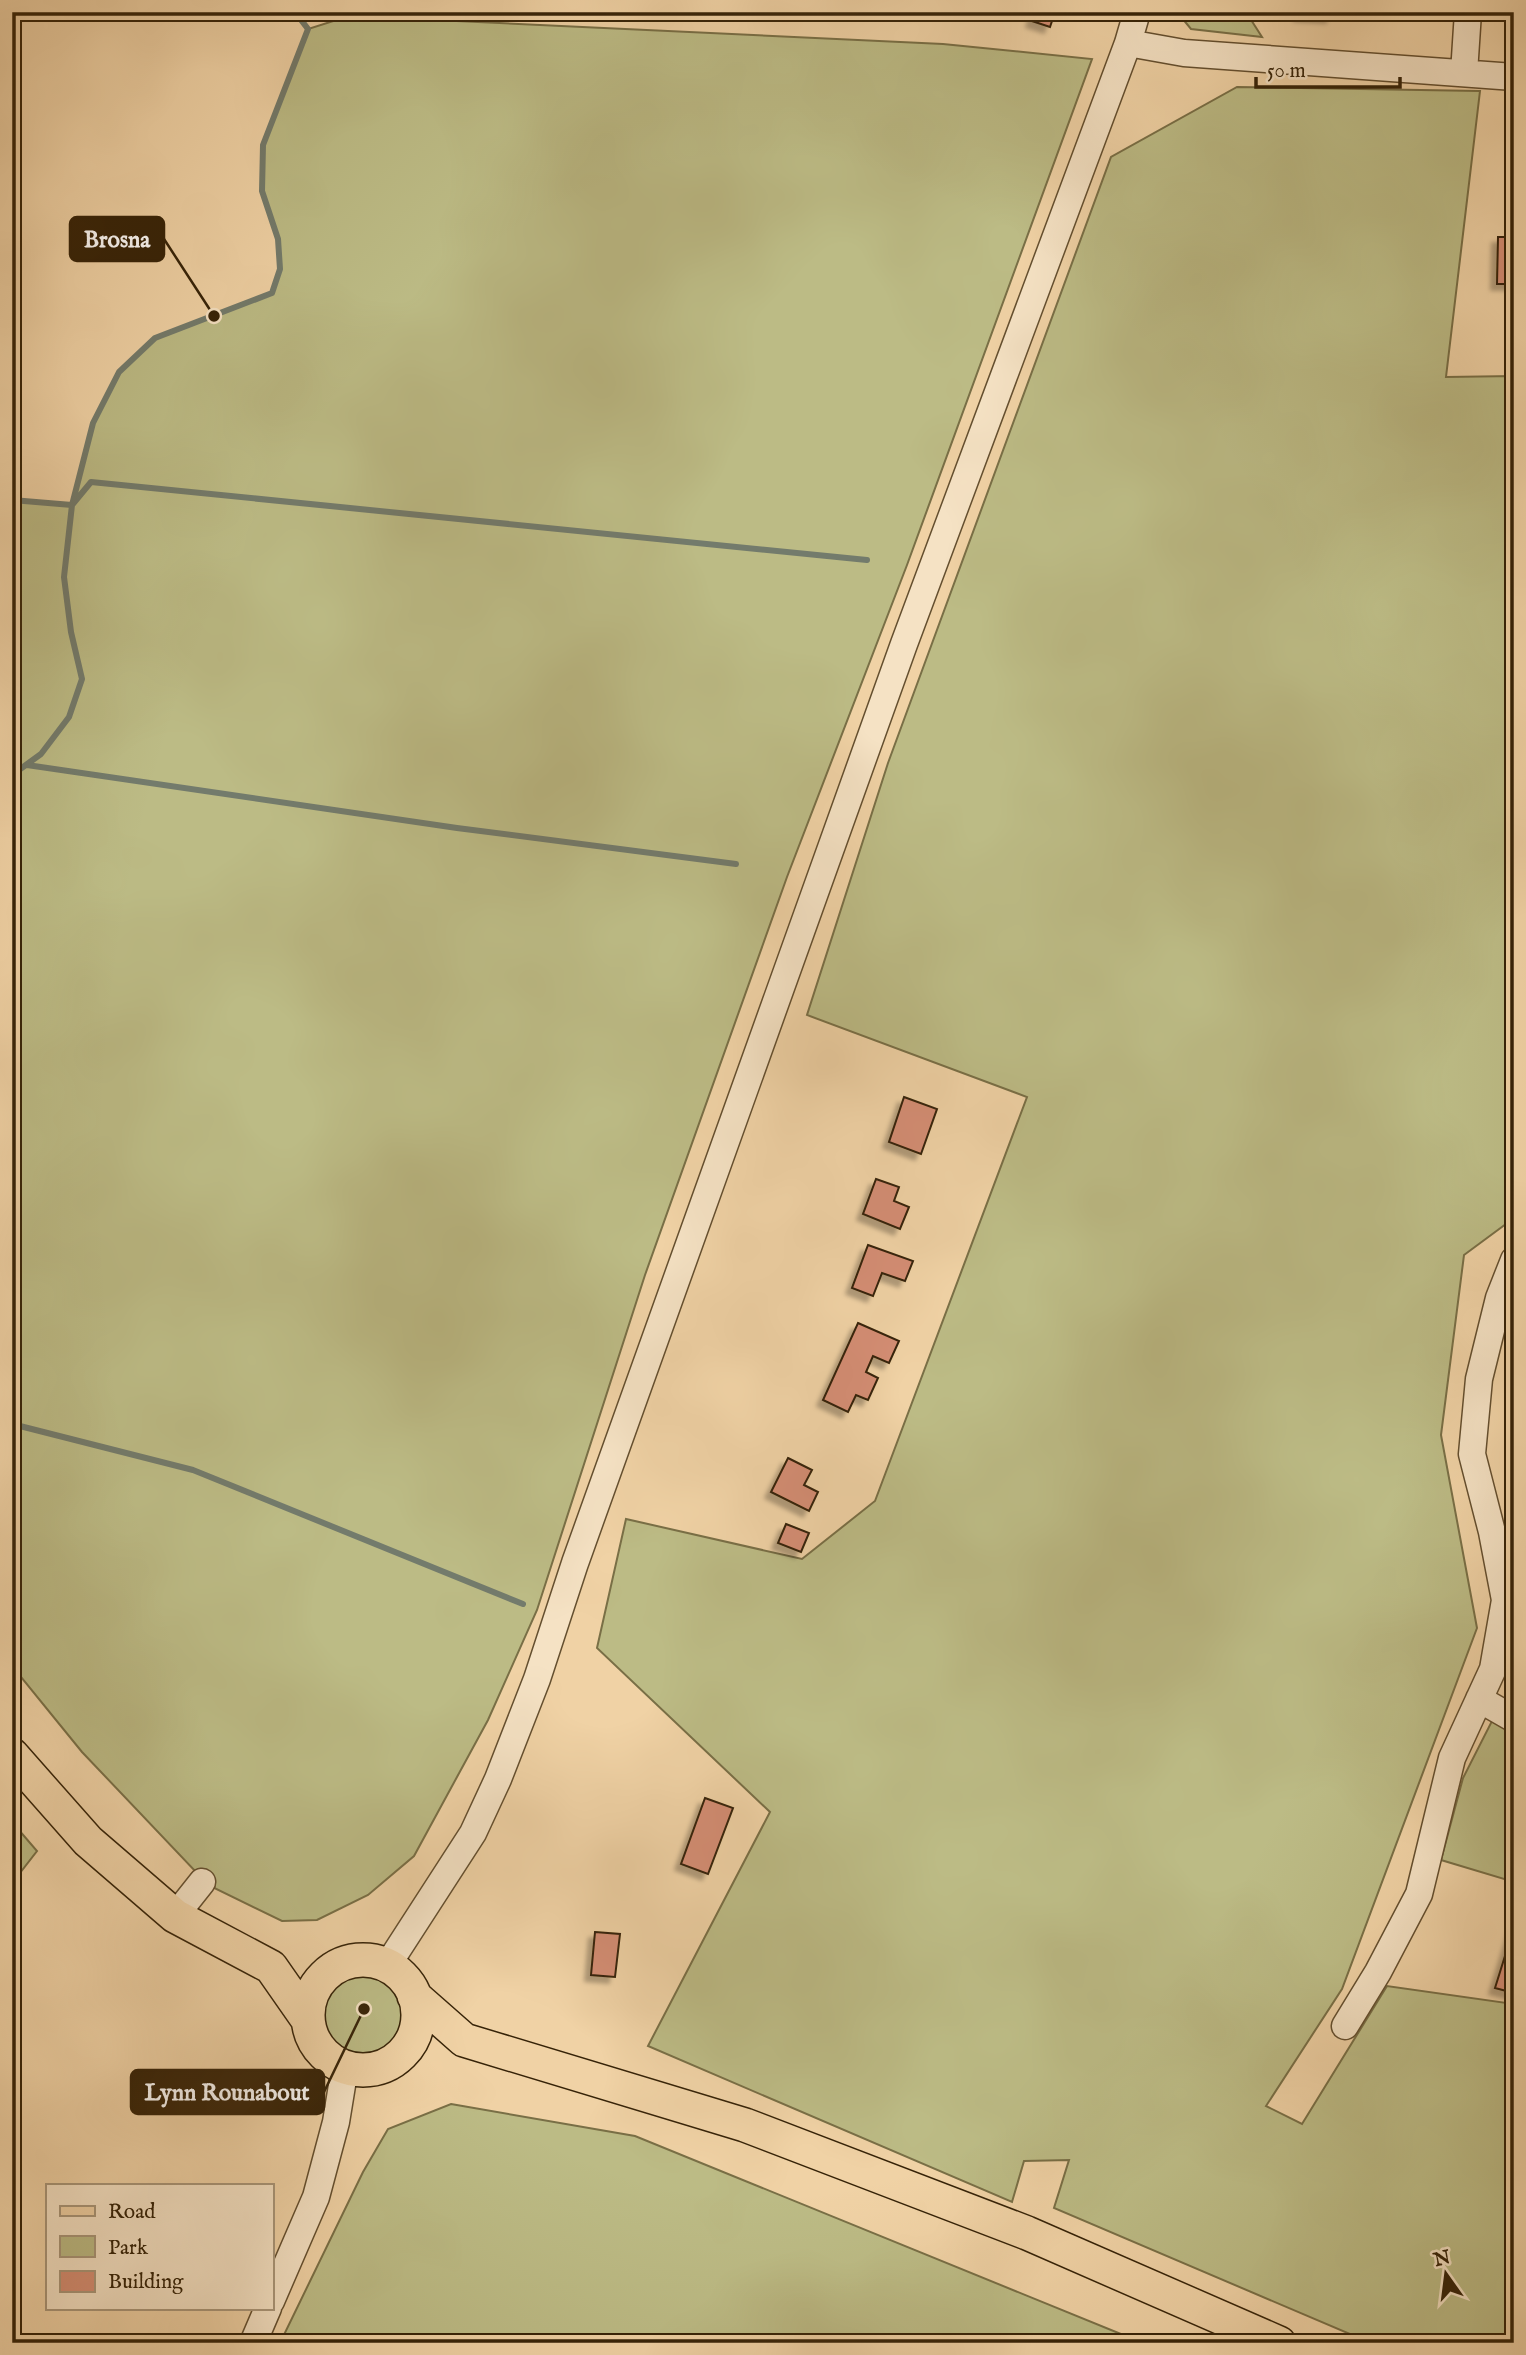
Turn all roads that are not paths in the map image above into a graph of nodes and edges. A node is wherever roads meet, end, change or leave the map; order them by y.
1 (1137, 12) edge
2 (1468, 12) edge
3 (1128, 43) junction
4 (1464, 73) junction
5 (1514, 77) edge
6 (1514, 1260) edge
7 (1479, 1699) junction
8 (1514, 1719) edge
9 (12, 1755) edge
10 (202, 1882) dead end
11 (175, 1916) junction
12 (338, 1966) junction
13 (387, 1966) junction
14 (271, 1967) junction
15 (414, 1996) junction
16 (308, 2021) junction
17 (1345, 2026) dead end
18 (464, 2040) junction
19 (404, 2052) junction
20 (345, 2067) junction
21 (273, 2296) edge
22 (267, 2310) edge
23 (253, 2343) edge
24 (1279, 2343) edge

1 - 3 street
2 - 4 street
3 - 4 street
3 - 13 street
4 - 5 street
6 - 7 street
7 - 8 street
7 - 17 street
9 - 11 main road
10 - 11 street
11 - 14 main road
12 - 13 main road
12 - 14 main road
12 - 16 main road
13 - 15 main road
14 - 16 main road
15 - 18 main road
15 - 19 main road
16 - 20 main road
18 - 19 main road
18 - 24 main road
19 - 20 main road
20 - 21 street
22 - 23 street

